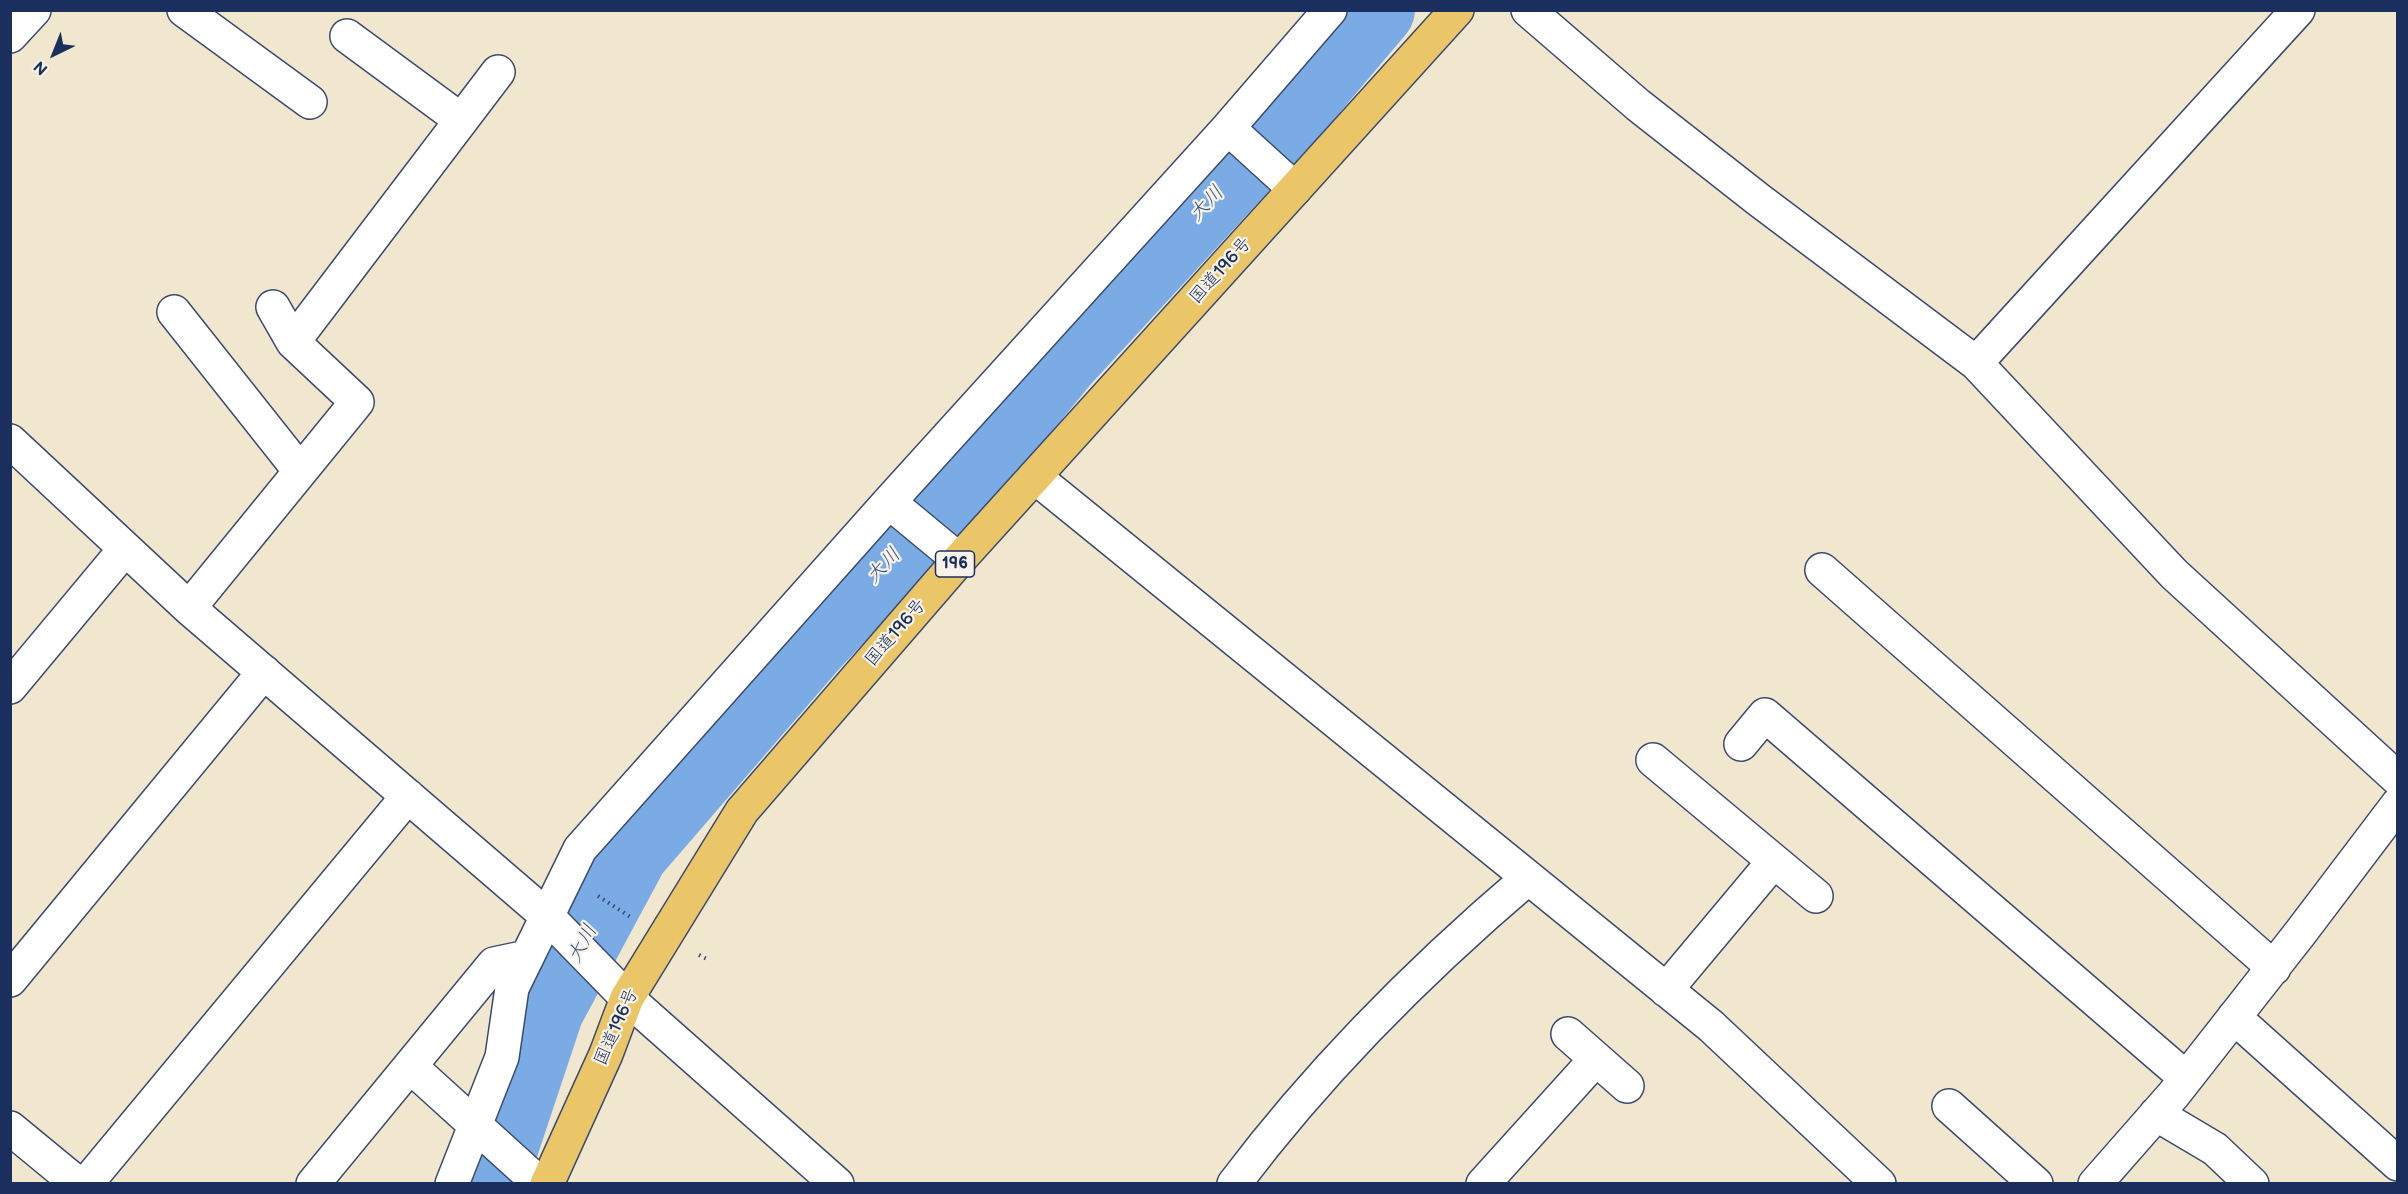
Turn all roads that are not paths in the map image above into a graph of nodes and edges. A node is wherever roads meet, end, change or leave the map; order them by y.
1 (34, 10) edge
2 (184, 10) edge
3 (1330, 10) edge
4 (1456, 10) edge
5 (1528, 10) edge
6 (2298, 10) edge
7 (10, 36) edge
8 (347, 36) dead end
9 (498, 72) dead end
10 (310, 102) dead end
11 (461, 120) junction
12 (1231, 132) junction
13 (1295, 189) junction
14 (273, 307) dead end
15 (174, 312) dead end
16 (293, 342) junction
17 (1976, 363) junction
18 (10, 441) edge
19 (300, 471) junction
20 (1035, 477) junction
21 (894, 506) junction
22 (125, 549) junction
23 (958, 560) junction
24 (1822, 570) dead end
25 (189, 608) junction
26 (264, 672) junction
27 (10, 687) edge
28 (1741, 744) dead end
29 (1653, 760) dead end
30 (2397, 779) edge
31 (408, 796) junction
32 (2397, 804) edge
33 (1774, 861) junction
34 (1528, 878) junction
35 (1816, 896) dead end
36 (554, 924) junction
37 (527, 957) junction
38 (2274, 968) junction
39 (10, 980) edge
40 (1666, 990) junction
41 (627, 998) junction
42 (2234, 1017) junction
43 (1569, 1034) dead end
44 (1596, 1059) junction
45 (410, 1066) junction
46 (2186, 1078) junction
47 (1627, 1086) dead end
48 (1948, 1106) dead end
49 (2156, 1114) junction
50 (10, 1128) edge
51 (480, 1130) junction
52 (2397, 1164) edge
53 (529, 1174) edge
54 (78, 1184) edge
55 (86, 1184) edge
56 (313, 1184) edge
57 (452, 1184) edge
58 (547, 1184) edge
59 (837, 1184) edge
60 (1234, 1184) edge
61 (1483, 1184) edge
62 (1879, 1184) edge
63 (2036, 1184) edge
64 (2095, 1184) edge
65 (2252, 1184) edge

1 - 7 street
2 - 10 street
3 - 12 street
4 - 13 highway, 国道196号 / 196
5 - 17 street
6 - 17 street
8 - 11 street
9 - 11 street
11 - 16 street
12 - 13 street
12 - 21 street
13 - 20 highway, 国道196号 / 196
14 - 16 street
15 - 19 street
16 - 19 street
17 - 30 street
18 - 22 street
19 - 25 street
20 - 23 highway, 国道196号 / 196
20 - 34 street
21 - 23 street
21 - 36 street
22 - 25 street
22 - 27 street
23 - 41 highway, 国道196号 / 196
24 - 38 street
25 - 26 street
26 - 31 street
26 - 39 street
28 - 46 street
29 - 33 street
31 - 36 street
31 - 55 street
32 - 38 street
33 - 35 street
33 - 40 street
34 - 40 street
34 - 60 street
36 - 37 street
36 - 41 street
37 - 45 street
37 - 51 street
38 - 42 street
40 - 62 street
41 - 58 highway, 国道196号 / 196
41 - 59 street
42 - 46 street
42 - 52 street
43 - 44 street
44 - 47 street
44 - 61 street
45 - 51 street
45 - 56 street
46 - 49 street
48 - 63 street
49 - 64 street
49 - 65 street
50 - 54 street
51 - 53 street
51 - 57 street

